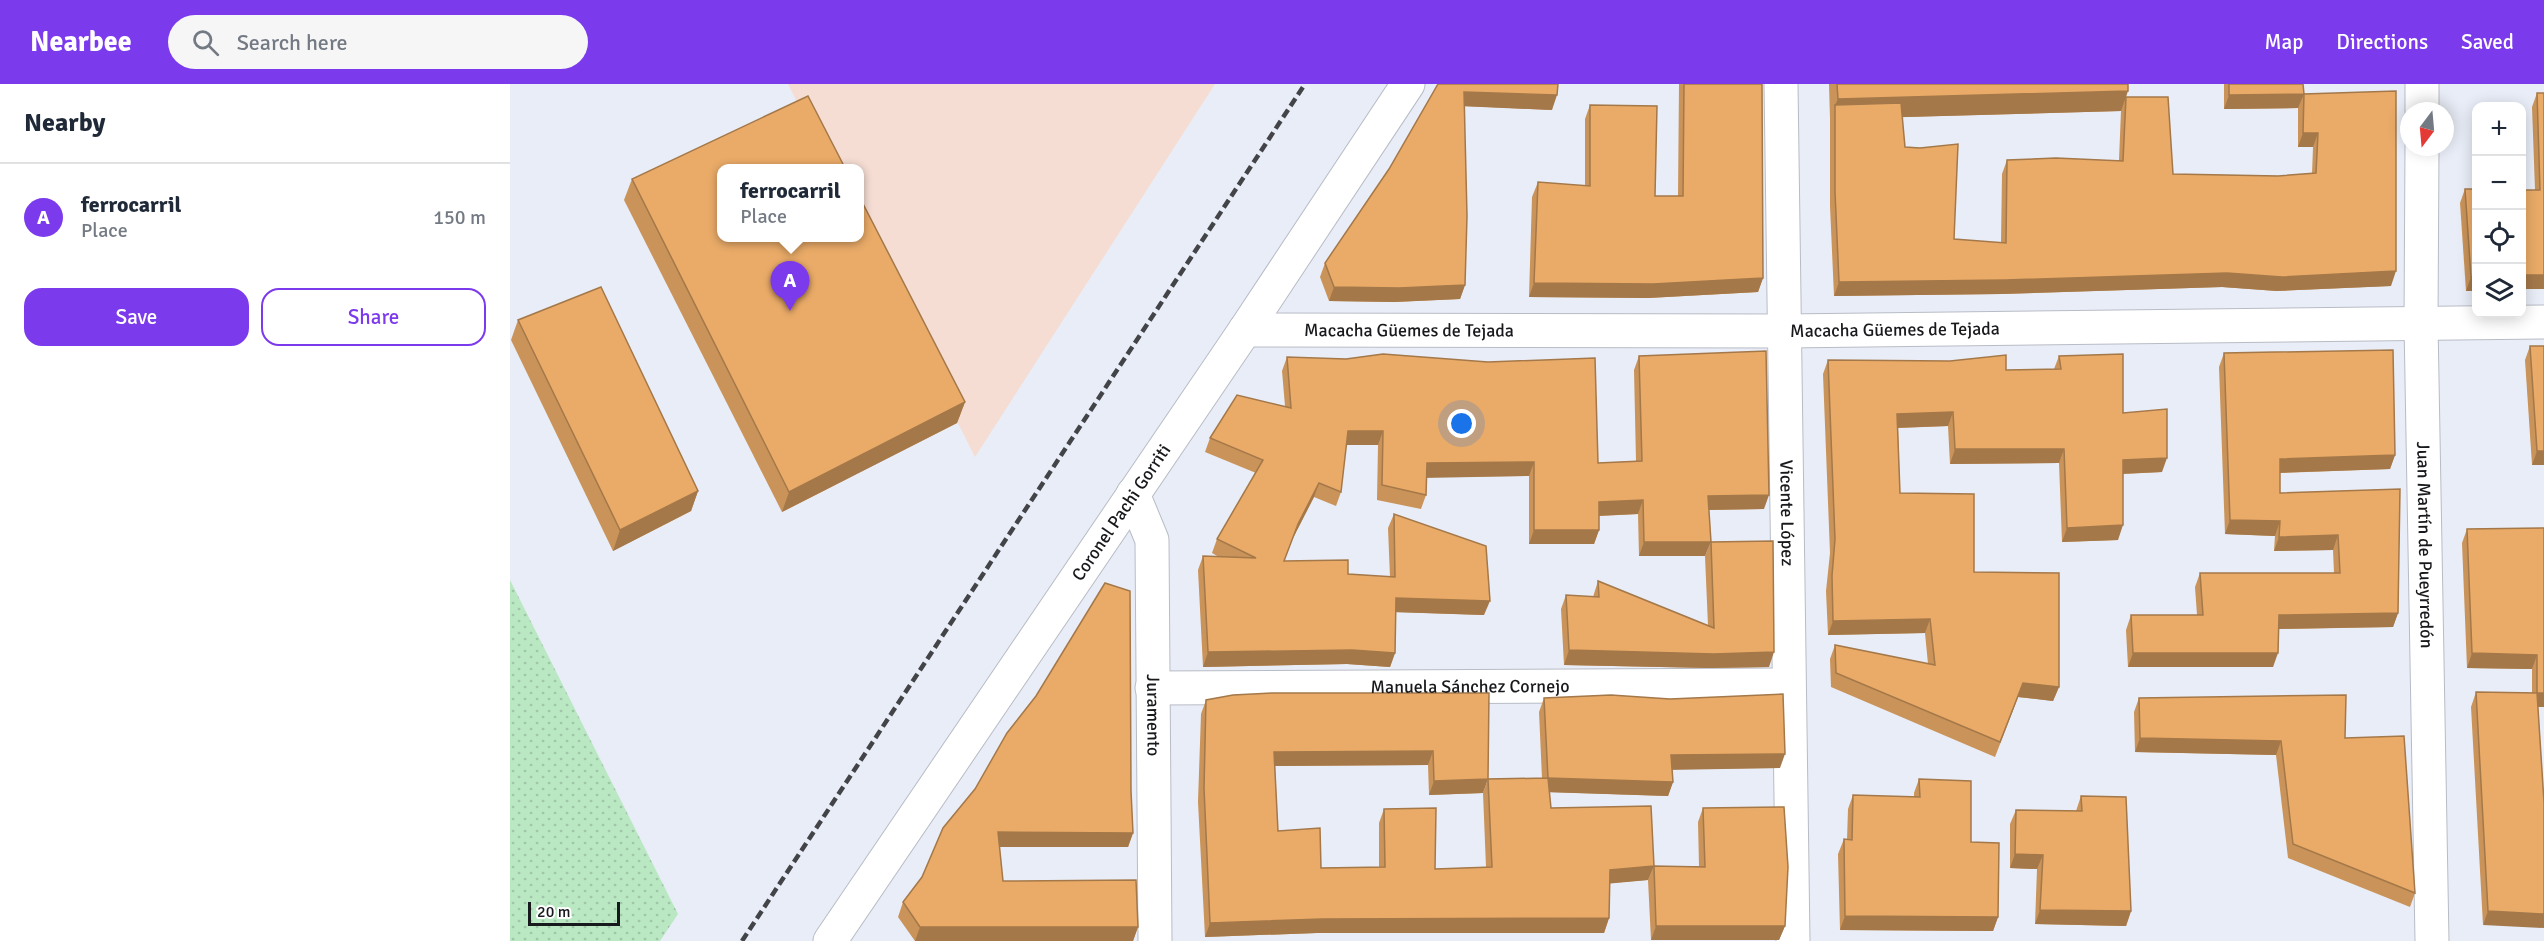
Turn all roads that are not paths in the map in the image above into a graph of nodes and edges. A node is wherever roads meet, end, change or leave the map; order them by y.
1 (1408, 84) edge
2 (1782, 84) edge
3 (2422, 84) edge
4 (2422, 102) edge
5 (2422, 156) edge
6 (2544, 322) edge
7 (2421, 323) junction
8 (1245, 330) junction
9 (1785, 332) junction
10 (1133, 494) junction
11 (1788, 685) junction
12 (1152, 688) junction
13 (830, 941) edge
14 (1155, 941) edge
15 (1793, 941) edge
16 (2432, 941) edge

1 - 8 street, Coronel Pachi Gorriti
2 - 9 street, Vicente López
3 - 4 street
5 - 7 street, Juan Martín de Pueyrredón
6 - 7 street, Macacha Güemes de Tejada
7 - 9 street, Macacha Güemes de Tejada
7 - 16 street, Juan Martín de Pueyrredón
8 - 9 street, Macacha Güemes de Tejada
8 - 10 street, Coronel Pachi Gorriti
9 - 11 street, Vicente López
10 - 12 street, Juramento
10 - 13 street, Coronel Pachi Gorriti
11 - 12 street, Manuela Sánchez Cornejo
11 - 15 street, Vicente López
12 - 14 street, Juramento

